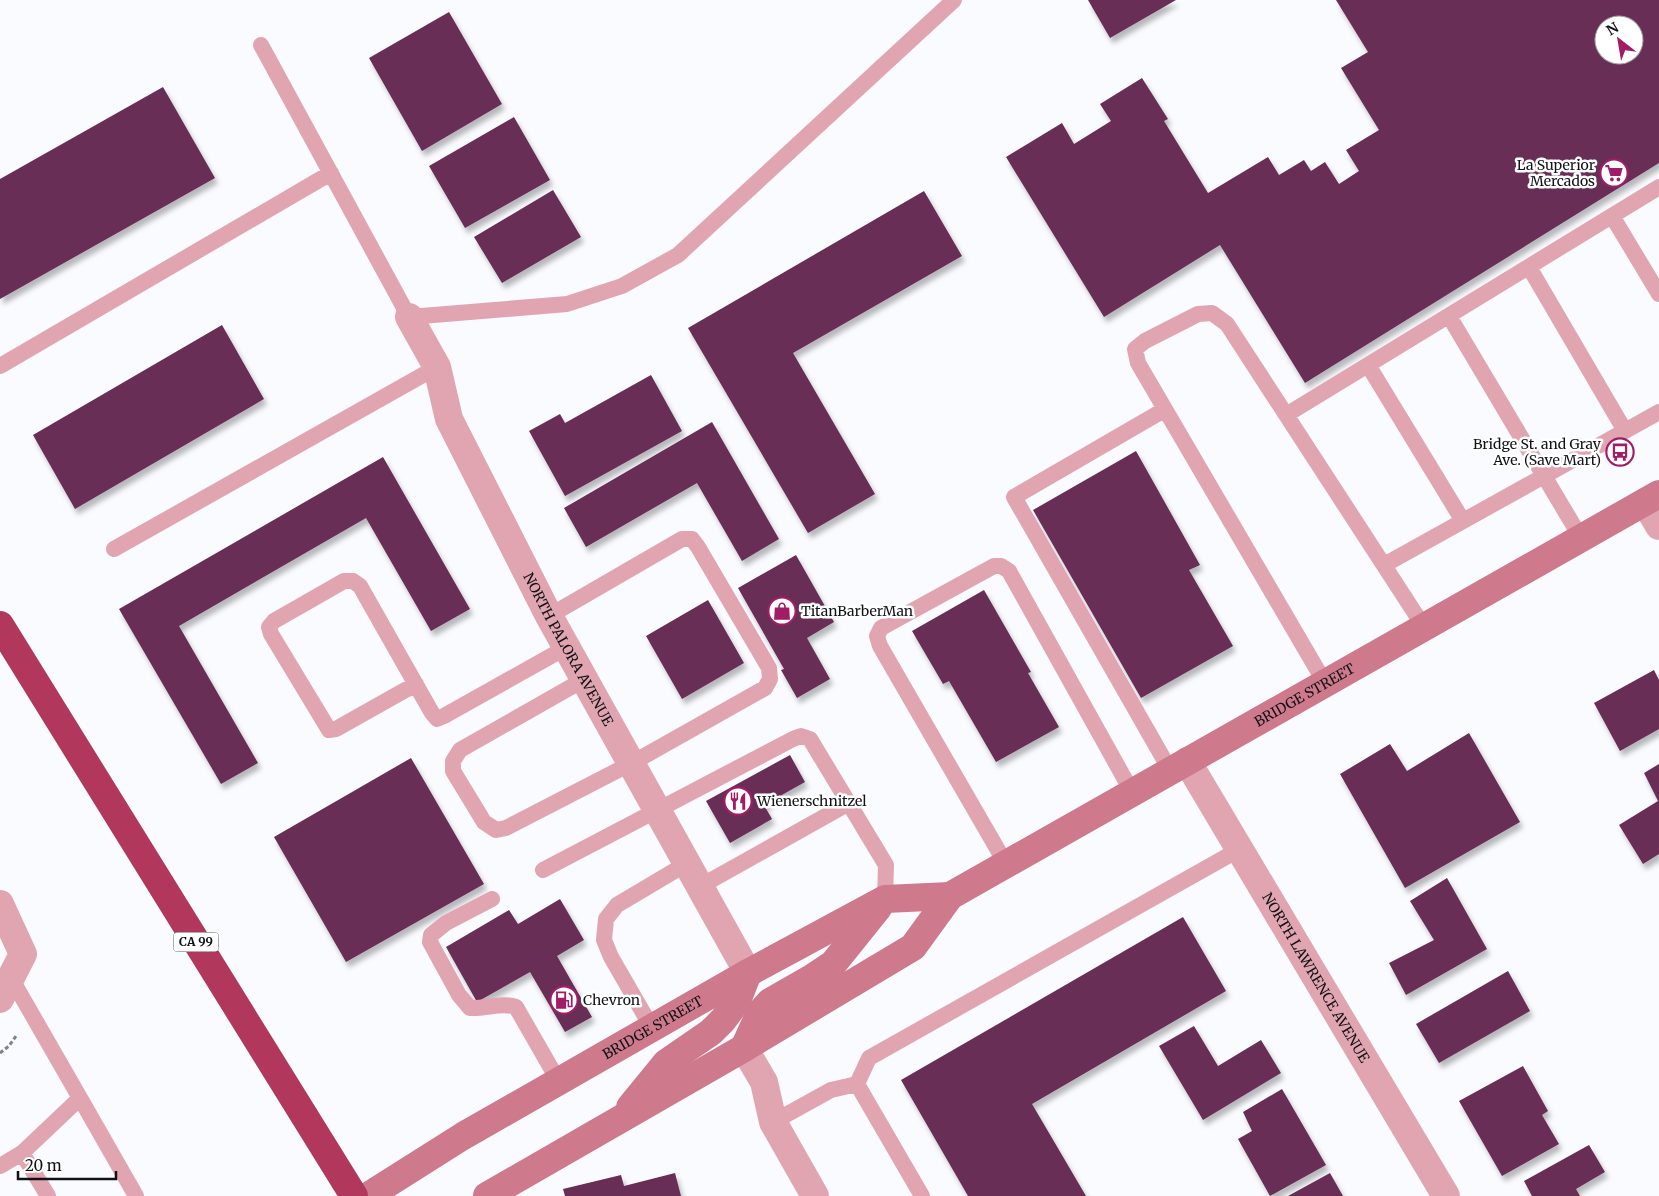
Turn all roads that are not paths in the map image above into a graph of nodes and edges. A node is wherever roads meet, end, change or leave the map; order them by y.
1 (954, 0) edge
2 (261, 45) dead end
3 (331, 173) junction
4 (1659, 187) edge
5 (1612, 216) junction
6 (1529, 267) junction
7 (1659, 294) edge
8 (1449, 316) junction
9 (409, 317) junction
10 (1368, 365) junction
11 (0, 366) edge
12 (437, 367) junction
13 (1164, 410) junction
14 (1659, 412) edge
15 (1286, 415) junction
16 (1625, 431) junction
17 (1544, 476) junction
18 (1652, 498) edge
19 (1463, 521) junction
20 (1659, 526) edge
21 (1581, 538) junction
22 (114, 549) dead end
23 (1384, 565) junction
24 (549, 616) junction
25 (0, 625) edge
26 (1424, 627) junction
27 (567, 647) junction
28 (585, 679) junction
29 (1325, 683) junction
30 (416, 684) junction
31 (632, 763) junction
32 (1178, 765) junction
33 (1132, 792) junction
34 (849, 803) junction
35 (658, 811) junction
36 (1240, 849) junction
37 (686, 864) junction
38 (1006, 864) junction
39 (542, 870) dead end
40 (699, 888) junction
41 (950, 896) junction
42 (492, 899) dead end
43 (885, 899) junction
44 (0, 904) edge
45 (748, 973) junction
46 (5, 989) edge
47 (652, 1028) junction
48 (744, 1048) junction
49 (559, 1082) junction
50 (857, 1084) junction
51 (80, 1098) junction
52 (619, 1120) junction
53 (773, 1122) junction
54 (22, 1153) junction
55 (0, 1166) edge
56 (48, 1196) edge
57 (136, 1196) edge
58 (354, 1196) edge
59 (368, 1196) edge
60 (487, 1196) edge
61 (815, 1196) edge
62 (922, 1196) edge
63 (1446, 1196) edge

1 - 9 lane
2 - 3 lane
3 - 9 lane
3 - 11 lane
4 - 5 lane
5 - 6 lane
5 - 7 lane
6 - 8 lane
6 - 16 lane
8 - 10 lane
8 - 17 lane
9 - 12 street, NORTH PALORA AVENUE
10 - 15 lane
10 - 19 lane
12 - 22 lane
12 - 24 street, NORTH PALORA AVENUE
13 - 15 lane
13 - 29 lane
13 - 32 lane
14 - 16 lane
15 - 23 lane
16 - 17 lane
17 - 19 lane
17 - 21 lane
18 - 20 street
18 - 21 main road, BRIDGE STREET
19 - 23 lane
21 - 26 main road, BRIDGE STREET
23 - 26 lane
24 - 27 street, NORTH PALORA AVENUE
24 - 31 lane
25 - 58 highway, CA 99
26 - 29 main road, BRIDGE STREET
27 - 28 street, NORTH PALORA AVENUE
27 - 30 lane
28 - 31 street, NORTH PALORA AVENUE
28 - 31 lane
29 - 32 main road, BRIDGE STREET
30 - 30 lane
31 - 35 street, NORTH PALORA AVENUE
32 - 33 main road, BRIDGE STREET
32 - 36 street, NORTH LAWRENCE AVENUE
33 - 38 main road, BRIDGE STREET
33 - 38 lane
34 - 35 lane
34 - 40 lane
34 - 43 lane
35 - 37 street, NORTH PALORA AVENUE
35 - 39 lane
36 - 50 lane
36 - 63 street, NORTH LAWRENCE AVENUE
37 - 40 street, NORTH PALORA AVENUE
37 - 47 lane
38 - 41 main road, BRIDGE STREET
40 - 45 street, NORTH PALORA AVENUE
41 - 43 main road, BRIDGE STREET
41 - 48 main road, BRIDGE STREET
42 - 49 lane
43 - 45 main road, BRIDGE STREET
43 - 48 main road
44 - 46 street
45 - 47 main road, BRIDGE STREET
45 - 52 main road
46 - 51 lane
47 - 49 main road, BRIDGE STREET
48 - 52 main road, BRIDGE STREET
48 - 53 street
49 - 59 main road, BRIDGE STREET
50 - 53 lane
50 - 62 lane
51 - 54 lane
51 - 57 lane
52 - 60 main road, BRIDGE STREET
53 - 61 street
54 - 55 lane
54 - 56 lane

